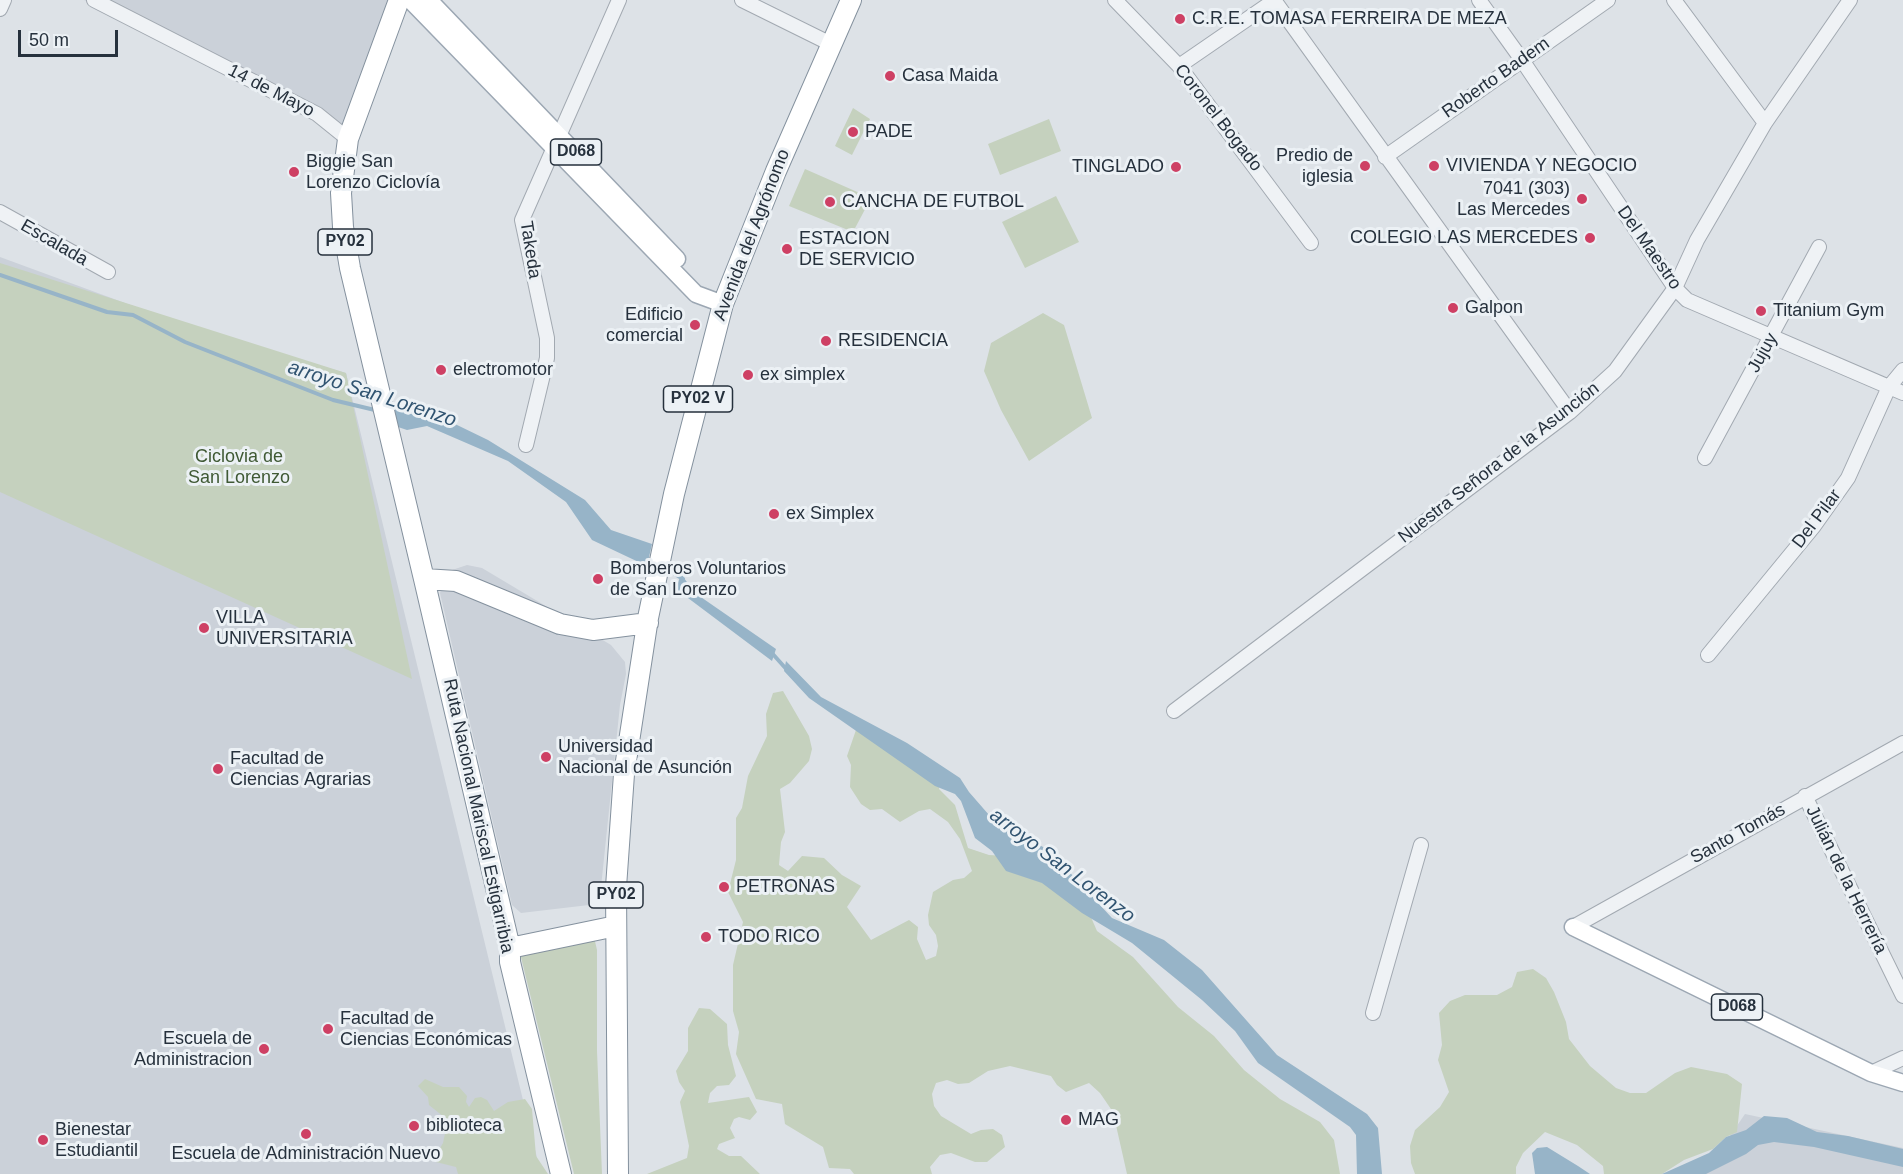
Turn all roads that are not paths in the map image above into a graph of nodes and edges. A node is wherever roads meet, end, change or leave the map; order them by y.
1 (4, 0) edge
2 (94, 0) edge
3 (399, 0) edge
4 (410, 0) edge
5 (429, 0) edge
6 (619, 0) edge
7 (742, 0) edge
8 (851, 0) edge
9 (1115, 0) edge
10 (1274, 0) edge
11 (1479, 0) edge
12 (1608, 0) edge
13 (1674, 0) edge
14 (1850, 0) edge
15 (0, 9) edge
16 (831, 44) junction
17 (1522, 60) junction
18 (1179, 66) junction
19 (1765, 123) junction
20 (348, 139) junction
21 (556, 141) junction
22 (1385, 157) junction
23 (0, 212) edge
24 (1311, 243) dead end
25 (1819, 247) dead end
26 (108, 272) dead end
27 (1675, 288) junction
28 (723, 304) junction
29 (1772, 336) junction
30 (1903, 370) edge
31 (1889, 387) junction
32 (1903, 393) edge
33 (1570, 412) junction
34 (526, 445) dead end
35 (1705, 458) dead end
36 (424, 579) junction
37 (648, 621) junction
38 (1708, 655) dead end
39 (1174, 711) dead end
40 (1903, 743) edge
41 (1805, 796) junction
42 (1421, 845) dead end
43 (616, 926) junction
44 (1573, 927) joint
45 (510, 948) junction
46 (1903, 996) edge
47 (1372, 1013) dead end
48 (1903, 1058) edge
49 (1871, 1073) junction
50 (1903, 1083) edge
51 (561, 1174) edge
52 (618, 1174) edge

1 - 15 street
2 - 20 street, 14 de Mayo
3 - 20 highway, PY02
4 - 21 main road, D068
5 - 21 main road, D068
6 - 21 street, Takeda
7 - 16 street
8 - 16 highway, Avenida del Agrónomo / PY02 V
9 - 18 street, Coronel Bogado
10 - 18 street
10 - 22 street
11 - 17 street, Del Maestro
12 - 17 street, Roberto Badem
13 - 19 street
14 - 19 street, Nuestra Señora de la Asunción
16 - 28 highway, Avenida del Agrónomo / PY02 V
17 - 22 street, Roberto Badem
17 - 27 street, Del Maestro
18 - 24 street, Coronel Bogado
19 - 27 street, Nuestra Señora de la Asunción
20 - 36 highway, Ruta Nacional Mariscal Estigarribia / PY02
21 - 28 main road, D068
21 - 34 street, Takeda
22 - 33 street
23 - 26 street, Escalada
25 - 29 street, Jujuy
27 - 29 street, Del Maestro
27 - 33 street, Nuestra Señora de la Asunción
28 - 37 highway, Avenida del Agrónomo / PY02 V
29 - 31 street, Del Maestro
29 - 35 street, Jujuy
30 - 31 street, Del Pilar
31 - 32 street, Del Maestro
31 - 38 street, Del Pilar
33 - 39 street, Nuestra Señora de la Asunción
36 - 37 highway
36 - 45 highway, Ruta Nacional Mariscal Estigarribia / PY02
37 - 43 highway, PY02
40 - 41 street, Santo Tomás
41 - 44 street, Santo Tomás
41 - 46 street, Julián de la Herrería
42 - 47 street
43 - 45 highway
43 - 52 highway, PY02
44 - 49 main road, D068
45 - 51 highway, Ruta Nacional Mariscal Estigarribia / PY02
48 - 49 street
49 - 50 main road, D068

